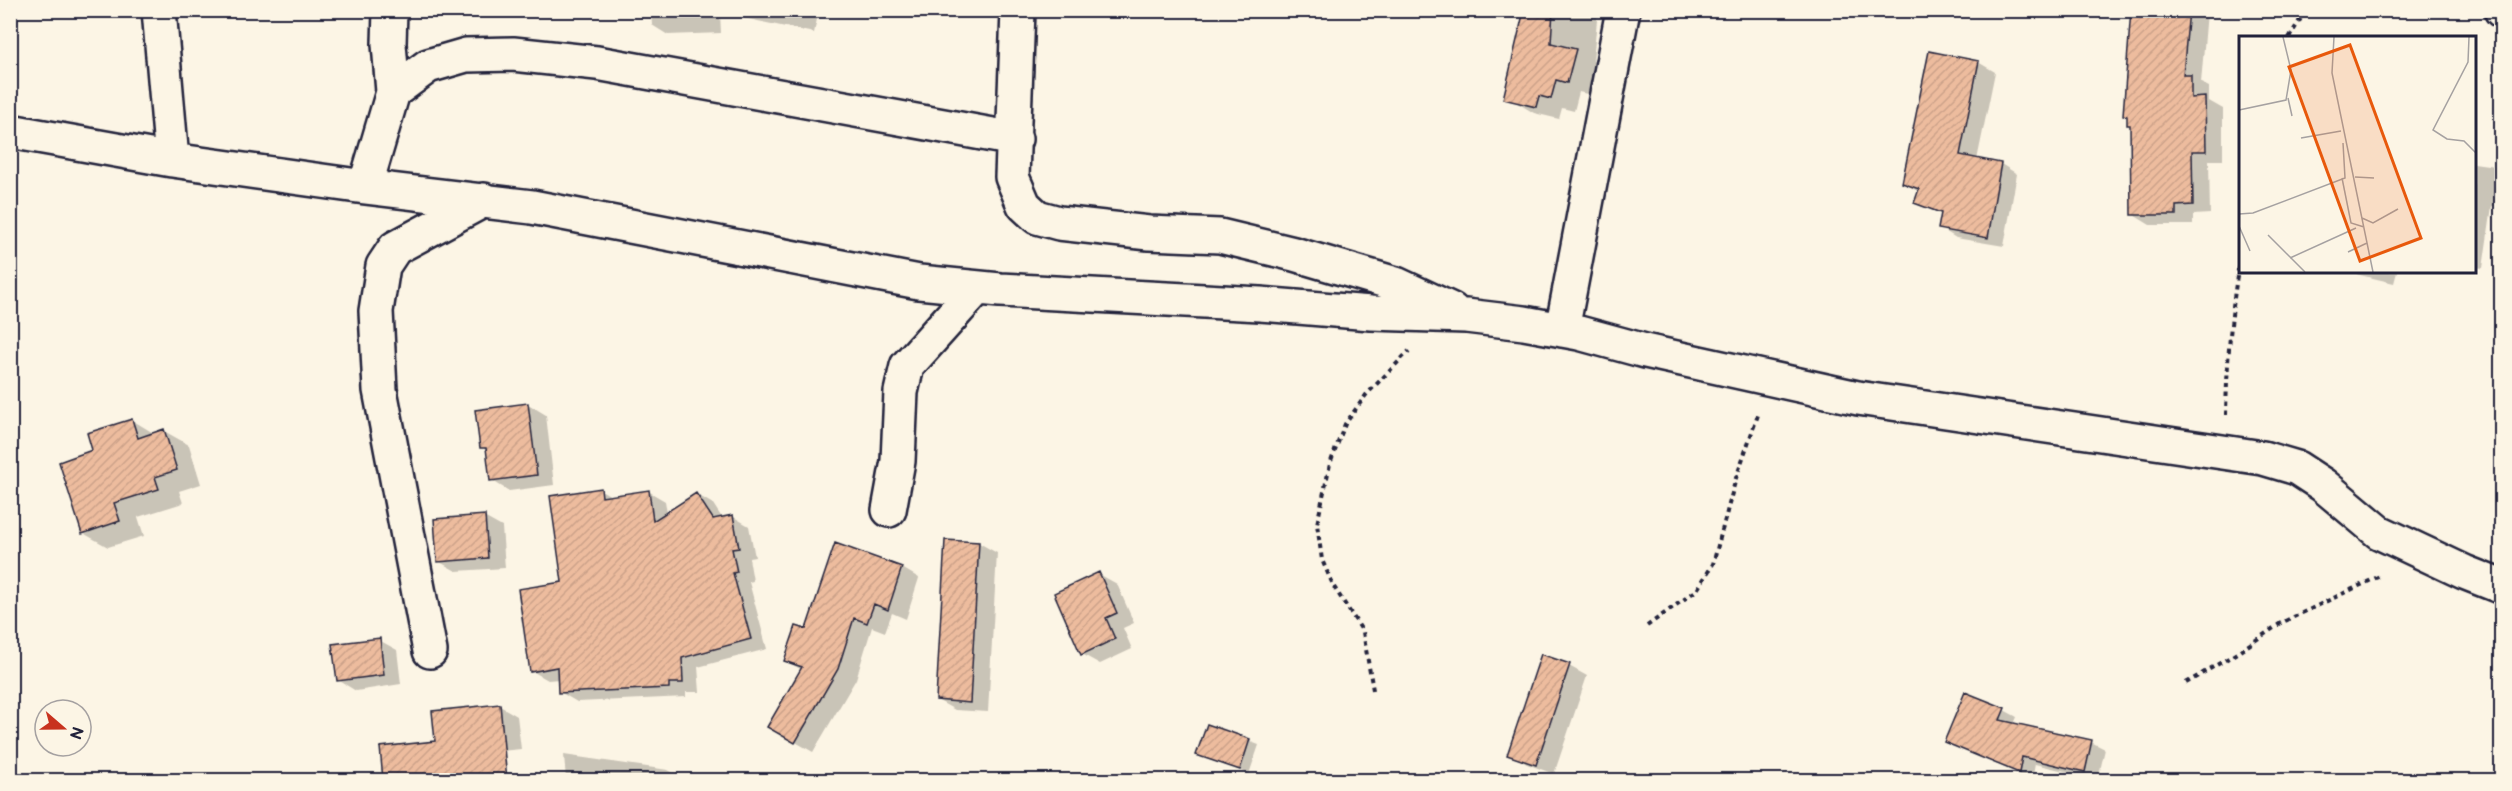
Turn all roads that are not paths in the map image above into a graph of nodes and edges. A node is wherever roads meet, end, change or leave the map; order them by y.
1 (159, 10) edge
2 (390, 10) edge
3 (1018, 10) edge
4 (1623, 10) edge
5 (393, 92) junction
6 (10, 131) edge
7 (1015, 139) junction
8 (172, 159) junction
9 (365, 187) junction
10 (484, 200) junction
11 (977, 288) junction
12 (1456, 316) junction
13 (1562, 330) junction
14 (889, 510) dead end
15 (2502, 587) edge
16 (430, 651) dead end

1 - 8 street
2 - 5 street
3 - 7 street
4 - 13 street
5 - 7 street
5 - 9 street
6 - 8 street
7 - 12 street
8 - 9 street
9 - 10 street
10 - 11 street
10 - 16 street
11 - 12 street
11 - 14 street
12 - 13 street
13 - 15 street

